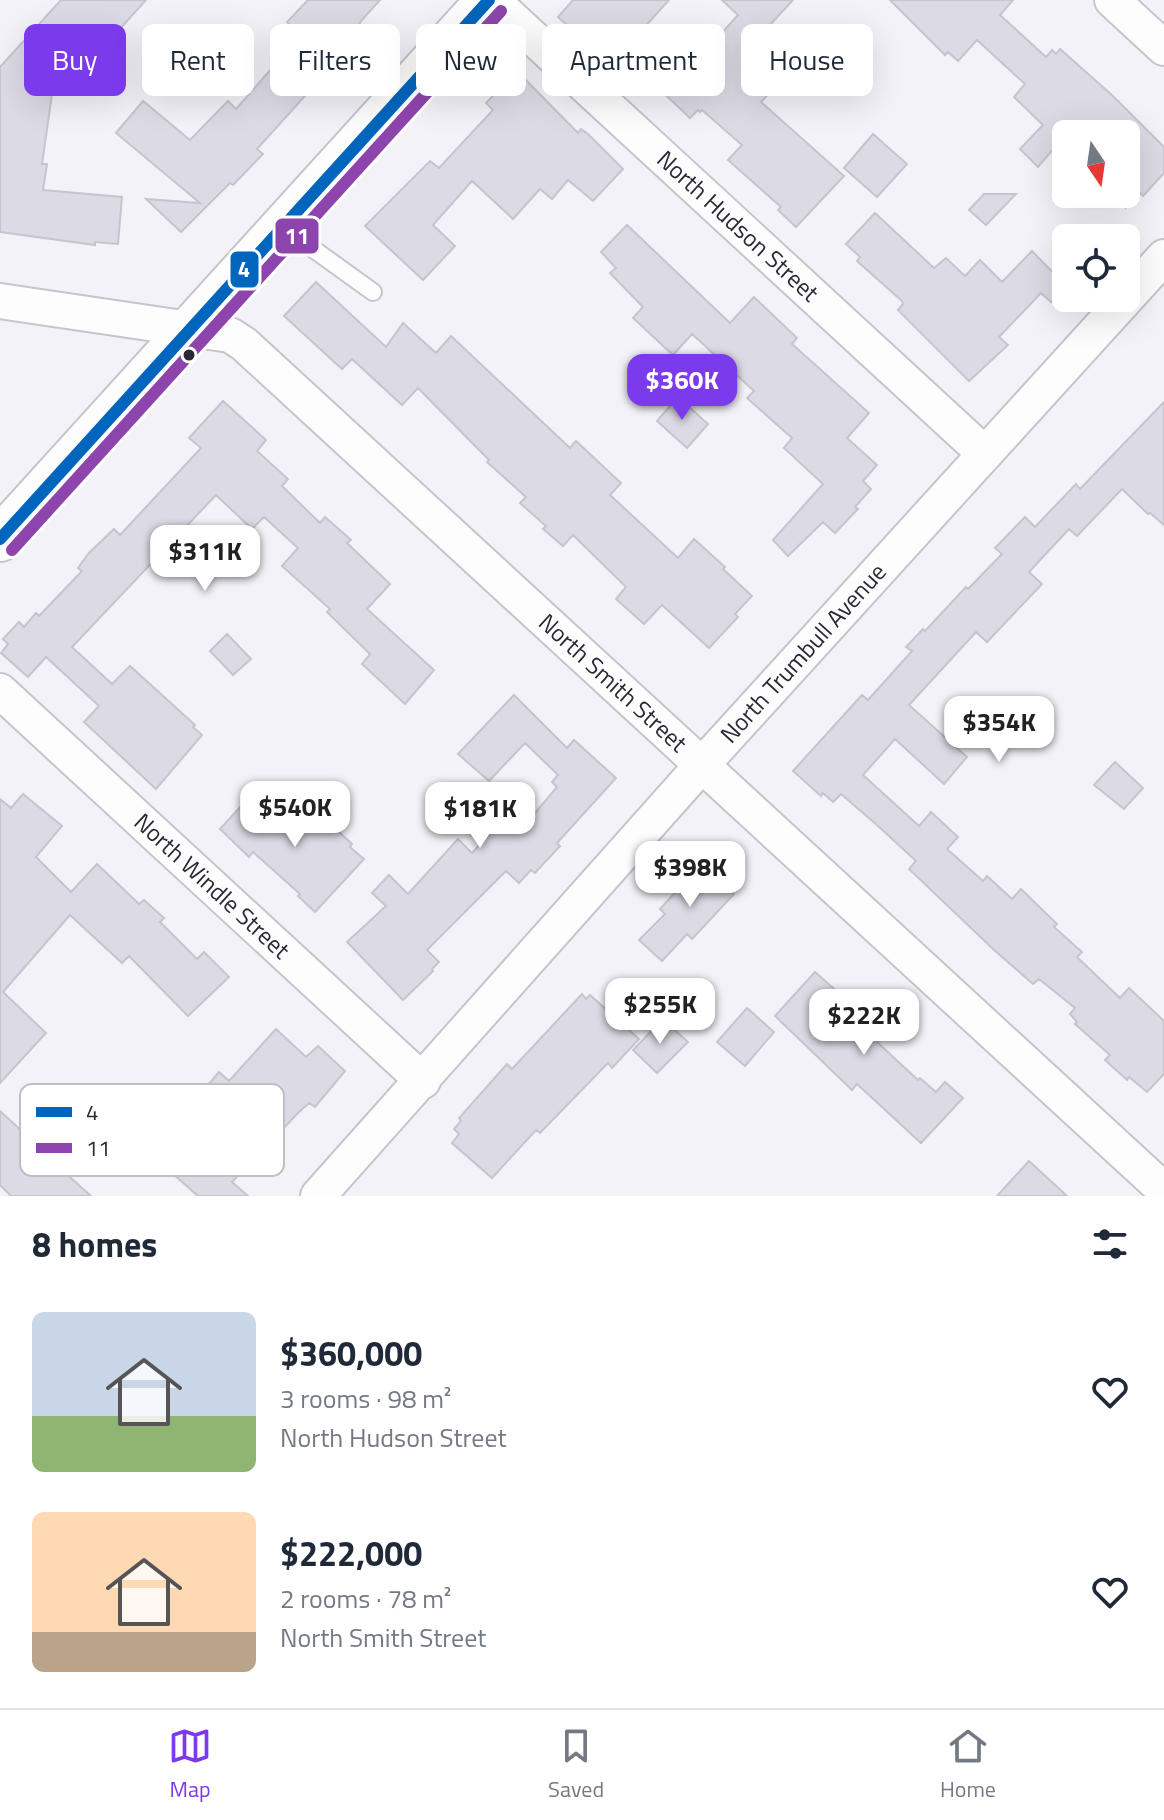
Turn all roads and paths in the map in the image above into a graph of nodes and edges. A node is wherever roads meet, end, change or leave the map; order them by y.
1 (490, 0) edge
2 (1112, 0) edge
3 (1164, 48) edge
4 (284, 228) junction
5 (1164, 257) edge
6 (373, 292) dead end
7 (0, 301) edge
8 (190, 329) junction
9 (985, 454) junction
10 (0, 539) edge
11 (0, 691) edge
12 (701, 766) junction
13 (423, 1081) junction
14 (1164, 1190) edge
15 (318, 1196) edge

1 - 4 main road
1 - 9 street, North Hudson Street
2 - 3 street
4 - 6 lane
4 - 8 main road
5 - 9 street, North Trumbull Avenue
7 - 8 street, North Smith Street
8 - 10 main road
8 - 12 street, North Smith Street
9 - 12 street, North Trumbull Avenue
11 - 13 street, North Windle Street
12 - 13 street, North Trumbull Avenue
12 - 14 street, North Smith Street
13 - 15 street, North Trumbull Avenue

